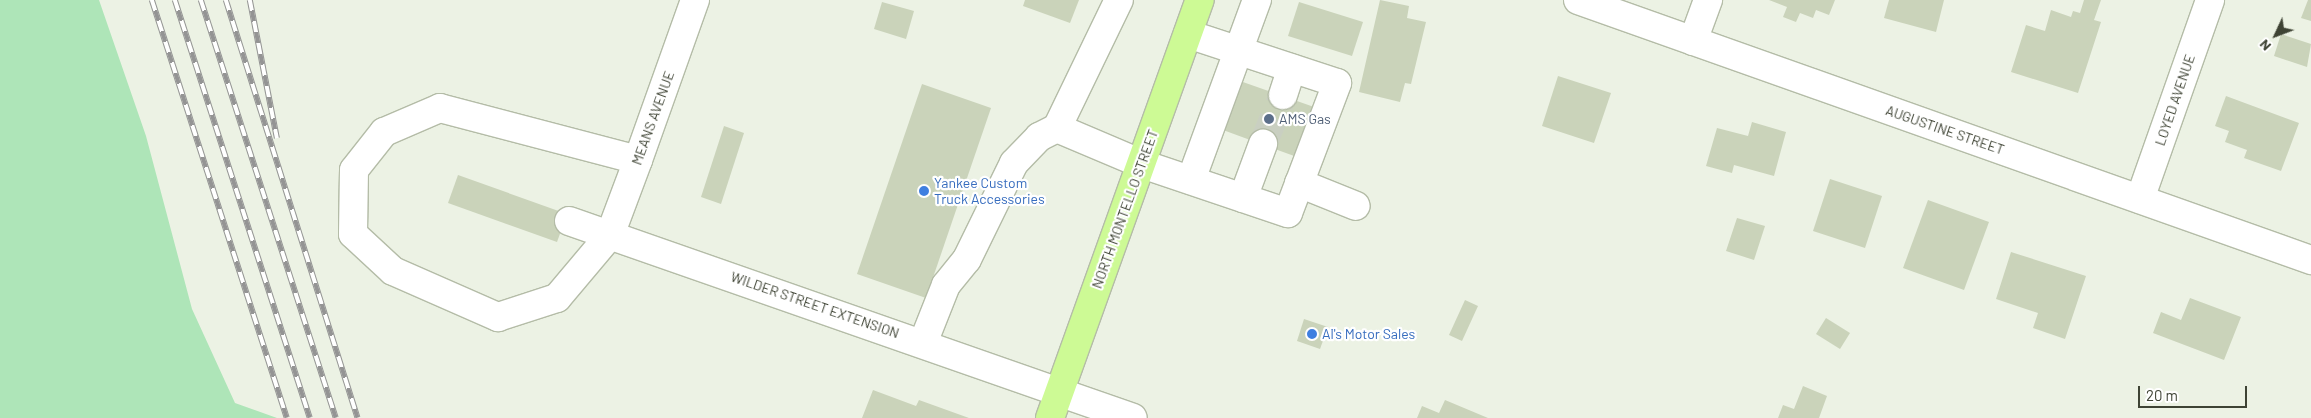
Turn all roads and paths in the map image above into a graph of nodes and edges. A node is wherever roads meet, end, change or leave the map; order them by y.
1 (695, 0) edge
2 (1119, 0) edge
3 (1257, 0) edge
4 (1578, 0) edge
5 (1708, 0) edge
6 (2210, 0) edge
7 (1194, 1) edge
8 (1188, 34) junction
9 (1693, 42) junction
10 (1239, 50) junction
11 (1292, 68) junction
12 (1283, 95) tunnel mouth
13 (1058, 128) junction
14 (1263, 144) tunnel mouth
15 (638, 160) junction
16 (1142, 164) junction
17 (1191, 180) junction
18 (1299, 183) junction
19 (1243, 198) junction
20 (2140, 199) junction
21 (1356, 206) dead end
22 (569, 221) dead end
23 (610, 235) junction
24 (2311, 260) edge
25 (923, 344) junction
26 (1055, 406) edge
27 (1133, 418) edge

1 - 15 street, MEANS AVENUE
2 - 13 street
3 - 10 street
4 - 9 street, AUGUSTINE STREET
5 - 9 street
6 - 20 street, LOYED AVENUE
7 - 8 main road, NORTH MONTELLO STREET
8 - 10 street
8 - 16 main road, NORTH MONTELLO STREET
9 - 20 street, AUGUSTINE STREET
10 - 11 street
10 - 17 street
11 - 12 street
11 - 18 street
13 - 16 street
13 - 25 street
14 - 19 street
15 - 23 street, MEANS AVENUE
15 - 23 street, MEANS AVENUE
16 - 17 street
16 - 26 main road, NORTH MONTELLO STREET
17 - 19 street
18 - 19 street
18 - 21 street
20 - 24 street, AUGUSTINE STREET
22 - 23 street, WILDER STREET EXTENSION
23 - 25 street, WILDER STREET EXTENSION
25 - 26 street, WILDER STREET EXTENSION
26 - 27 street, WILDER STREET EXTENSION

